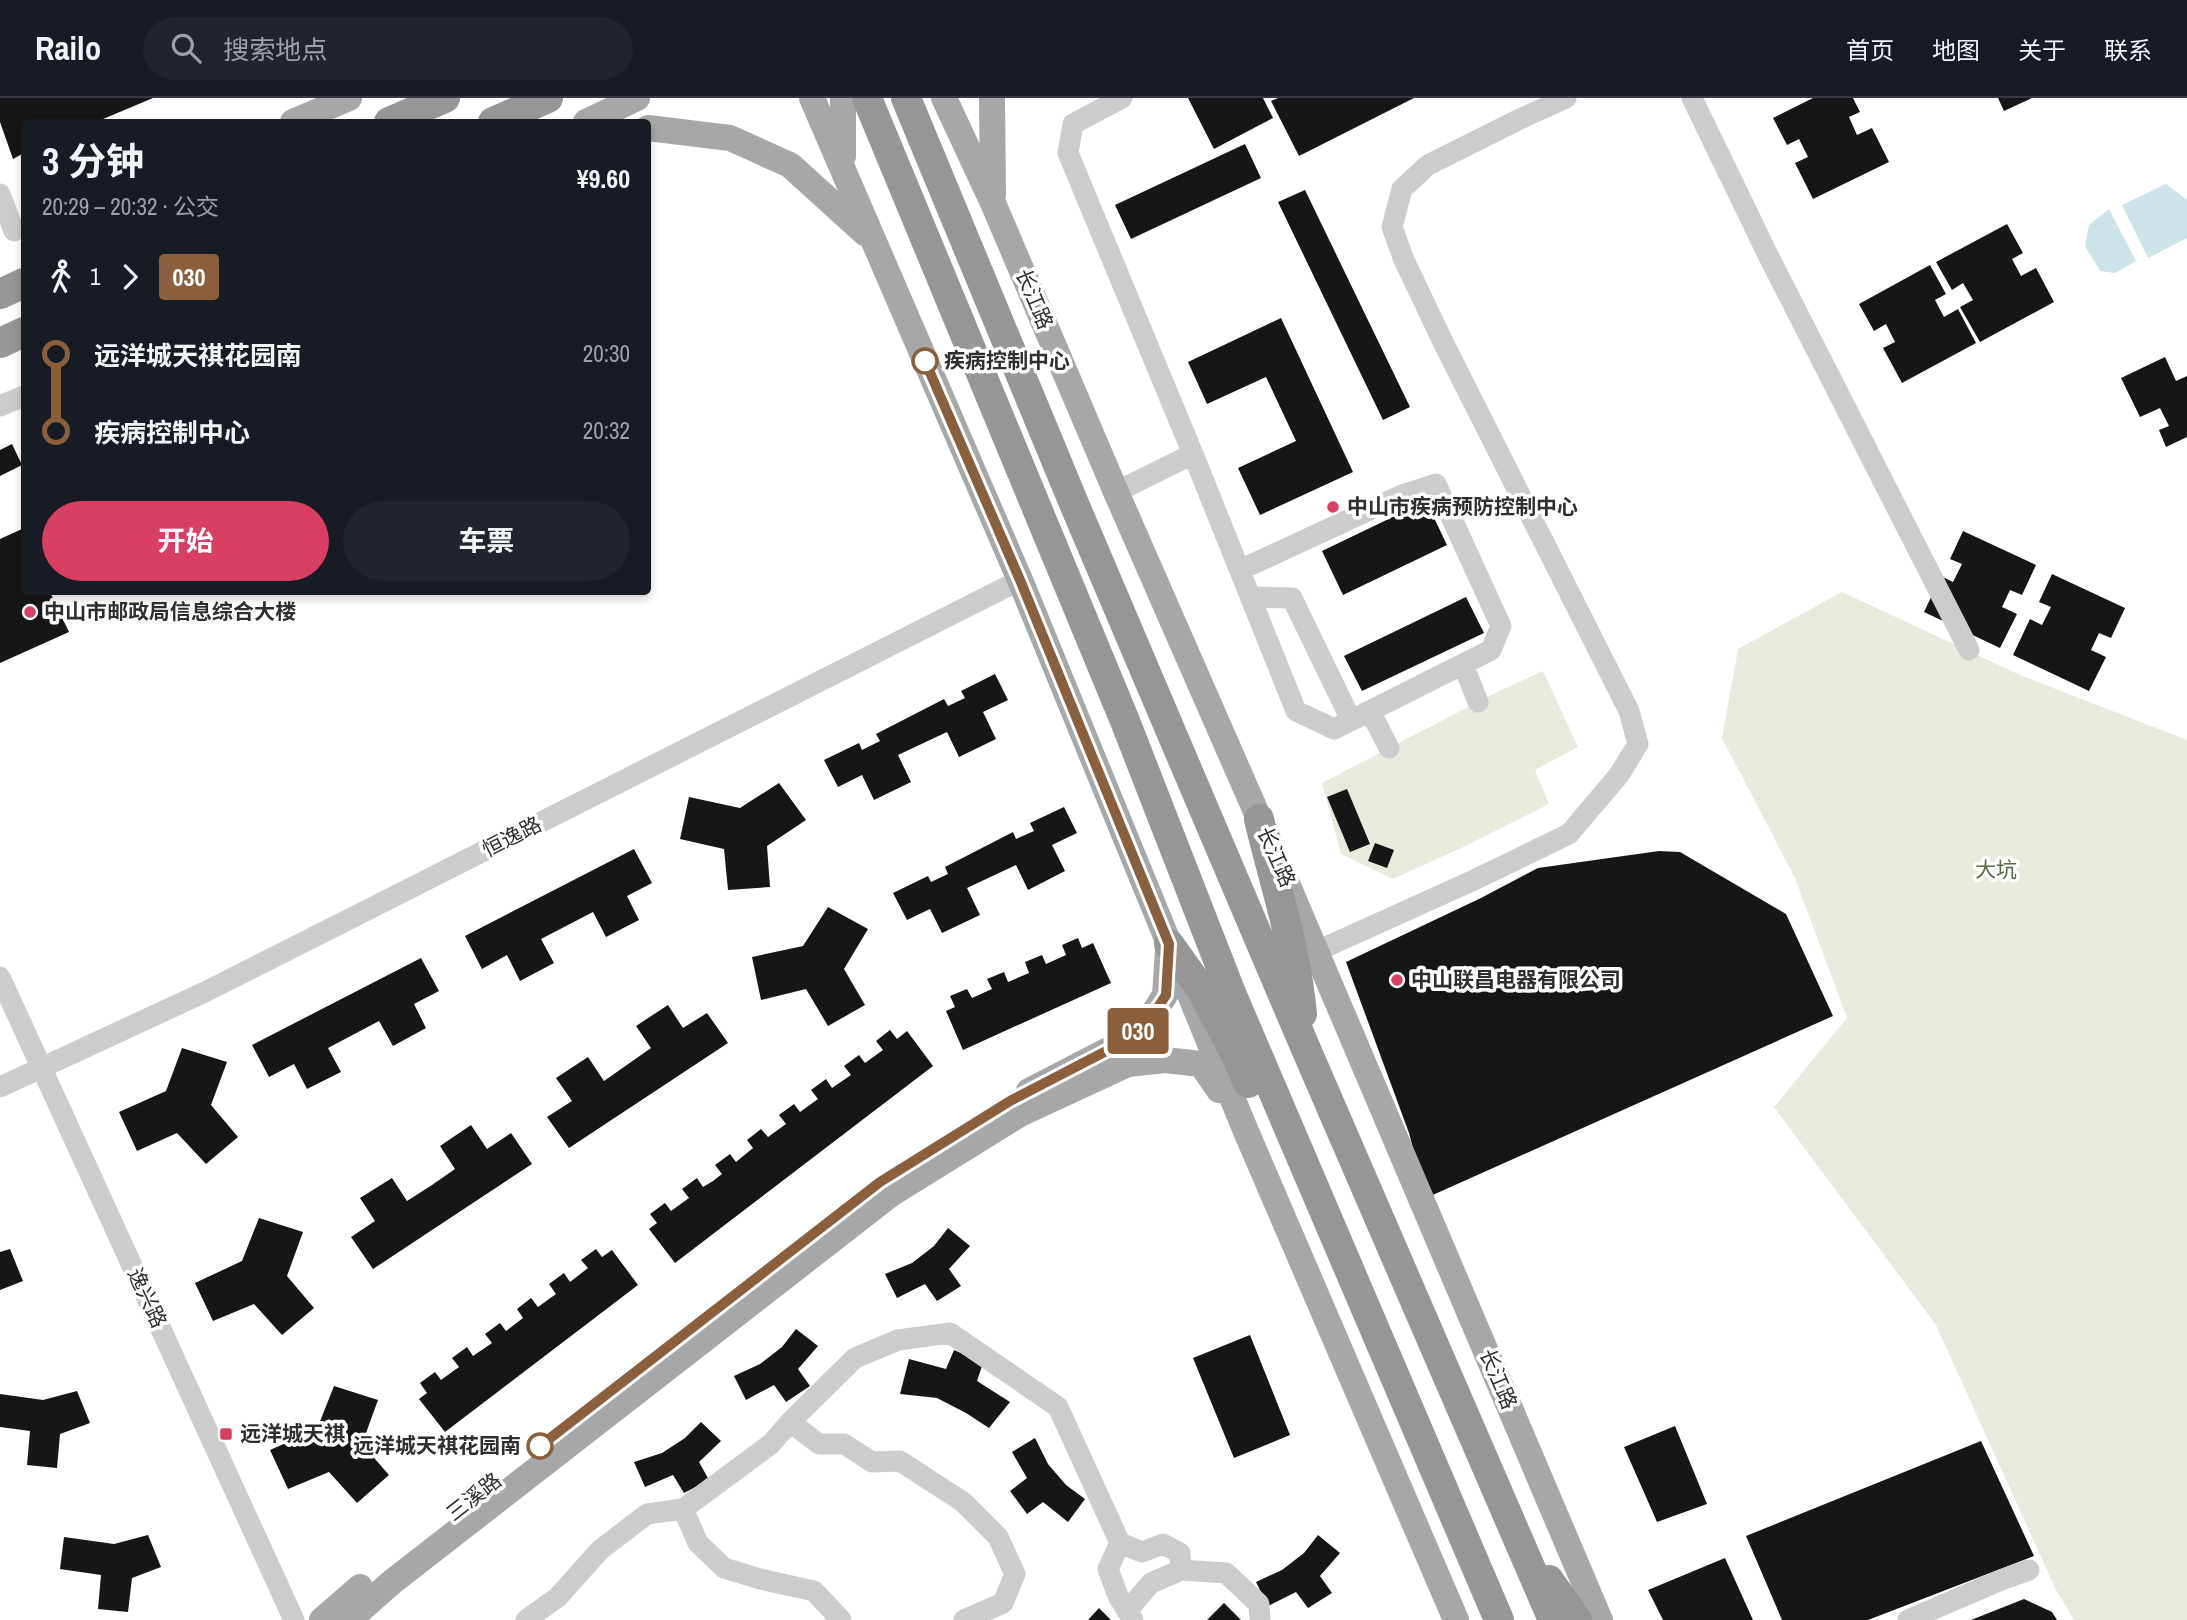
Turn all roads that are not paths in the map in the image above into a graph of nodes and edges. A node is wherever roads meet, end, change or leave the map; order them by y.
1 (349, 98) edge
2 (445, 98) edge
3 (548, 98) edge
4 (637, 98) edge
5 (812, 98) edge
6 (843, 98) edge
7 (867, 98) edge
8 (906, 98) edge
9 (936, 98) edge
10 (944, 98) edge
11 (992, 98) edge
12 (1122, 98) edge
13 (1566, 98) edge
14 (1692, 98) edge
15 (300, 119) edge
16 (396, 119) edge
17 (501, 119) edge
18 (592, 119) edge
19 (651, 128) edge
20 (960, 132) junction
21 (843, 171) junction
22 (0, 194) edge
23 (993, 203) junction
24 (13, 232) edge
25 (872, 239) junction
26 (21, 284) edge
27 (0, 294) edge
28 (21, 333) edge
29 (0, 343) edge
30 (21, 397) edge
31 (0, 407) edge
32 (1193, 454) junction
33 (1116, 492) junction
34 (1240, 570) junction
35 (1020, 580) junction
36 (1251, 597) junction
37 (1969, 650) dead end
38 (1462, 664) junction
39 (1479, 702) dead end
40 (1361, 716) junction
41 (1389, 748) dead end
42 (1259, 818) junction
43 (1169, 944) junction
44 (1317, 951) junction
45 (0, 977) edge
46 (1306, 1049) junction
47 (41, 1066) junction
48 (0, 1087) edge
49 (1245, 1129) junction
50 (1309, 1174) junction
51 (790, 1422) junction
52 (683, 1508) junction
53 (1518, 1537) junction
54 (1120, 1543) junction
55 (1181, 1570) junction
56 (2029, 1570) dead end
57 (1130, 1615) edge
58 (295, 1620) edge
59 (322, 1620) edge
60 (349, 1620) edge
61 (526, 1620) edge
62 (841, 1620) edge
63 (964, 1620) edge
64 (1260, 1620) edge
65 (1456, 1620) edge
66 (1499, 1620) edge
67 (1553, 1620) edge
68 (1577, 1620) edge
69 (1601, 1620) edge
70 (1908, 1620) edge

1 - 15 main road
2 - 16 highway
3 - 17 highway
4 - 18 main road
5 - 21 main road
6 - 21 main road
7 - 50 highway
8 - 46 highway, 长江路
9 - 20 main road
10 - 20 main road, 长江路
11 - 23 main road
12 - 32 street
13 - 44 street
14 - 37 street
19 - 25 main road
20 - 23 main road, 长江路
21 - 25 main road
22 - 24 street
23 - 33 main road, 长江路
25 - 35 main road
26 - 27 highway
28 - 29 highway
30 - 31 street
32 - 33 street
32 - 34 street
33 - 42 main road, 长江路
34 - 36 street
34 - 38 street
35 - 43 main road
35 - 47 street, 恒逸路
36 - 40 street
36 - 40 street
38 - 39 street
38 - 40 street
40 - 41 street
42 - 44 main road, 长江路
42 - 46 highway
43 - 49 main road
43 - 50 highway
43 - 59 main road, 三溪路
44 - 69 main road, 长江路
45 - 47 street, 逸兴路
46 - 53 highway, 长江路
47 - 48 street, 恒逸路
47 - 58 street, 逸兴路
49 - 60 main road, 三溪路
49 - 65 main road
50 - 66 highway
51 - 52 street
51 - 54 street
51 - 63 street
52 - 61 street
52 - 62 street
53 - 67 highway, 长江路
53 - 68 highway
54 - 55 street
54 - 57 street
55 - 57 street
55 - 64 street
56 - 70 street

